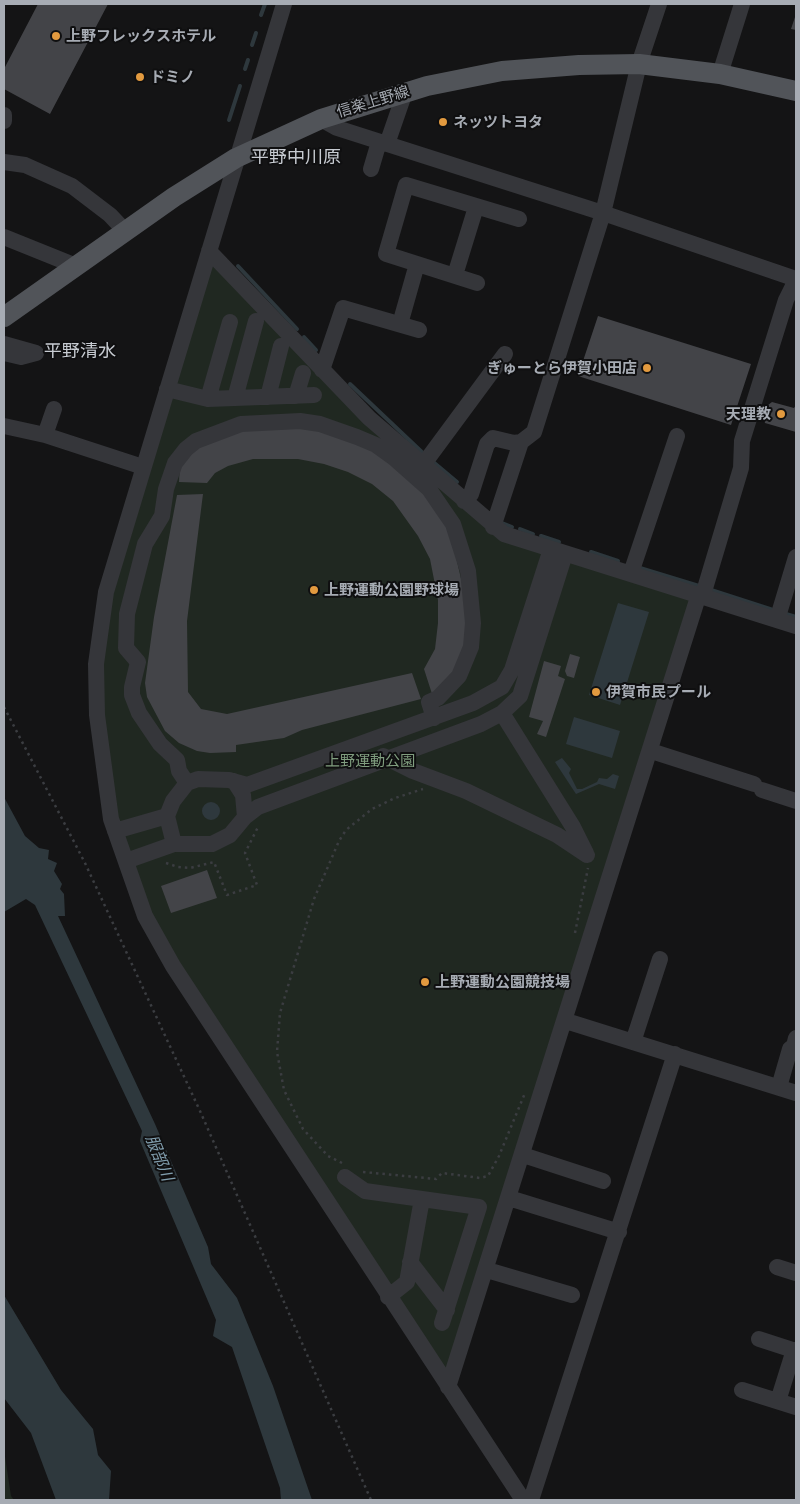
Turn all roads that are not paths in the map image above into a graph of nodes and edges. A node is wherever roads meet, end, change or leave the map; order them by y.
1 (284, 4) edge
2 (659, 4) edge
3 (742, 4) edge
4 (639, 64) junction
5 (720, 74) junction
6 (796, 91) edge
7 (405, 92) junction
8 (4, 115) edge
9 (321, 118) junction
10 (4, 121) edge
11 (383, 143) junction
12 (236, 158) junction
13 (4, 162) edge
14 (371, 169) dead end
15 (476, 207) junction
16 (602, 213) junction
17 (518, 219) dead end
18 (125, 232) junction
19 (4, 237) edge
20 (209, 251) junction
21 (417, 264) junction
22 (76, 266) junction
23 (455, 275) junction
24 (796, 281) edge
25 (478, 284) dead end
26 (4, 317) edge
27 (256, 321) dead end
28 (230, 322) dead end
29 (400, 324) junction
30 (419, 330) dead end
31 (4, 344) edge
32 (282, 346) dead end
33 (4, 353) edge
34 (505, 354) dead end
35 (322, 370) junction
36 (303, 373) dead end
37 (167, 389) junction
38 (314, 395) dead end
39 (296, 396) junction
40 (268, 397) junction
41 (235, 398) junction
42 (208, 399) junction
43 (54, 409) dead end
44 (4, 426) edge
45 (45, 435) junction
46 (677, 436) dead end
47 (521, 442) junction
48 (423, 465) junction
49 (143, 467) junction
50 (464, 501) junction
51 (493, 527) junction
52 (558, 551) junction
53 (796, 557) edge
54 (631, 573) junction
55 (701, 595) junction
56 (777, 620) junction
57 (796, 626) edge
58 (473, 703) junction
59 (502, 713) junction
60 (434, 718) junction
61 (482, 724) junction
62 (362, 744) junction
63 (651, 751) junction
64 (388, 758) junction
65 (234, 781) junction
66 (187, 783) junction
67 (796, 801) edge
68 (167, 816) junction
69 (245, 817) junction
70 (115, 831) junction
71 (174, 844) junction
72 (126, 861) junction
73 (660, 959) dead end
74 (566, 1021) junction
75 (796, 1038) edge
76 (633, 1042) junction
77 (675, 1054) junction
78 (779, 1087) junction
79 (796, 1093) edge
80 (523, 1155) junction
81 (347, 1172) road end
82 (603, 1180) dead end
83 (509, 1198) junction
84 (422, 1199) junction
85 (619, 1232) junction
86 (410, 1262) junction
87 (777, 1267) dead end
88 (487, 1270) junction
89 (796, 1273) edge
90 (572, 1295) dead end
91 (388, 1297) junction
92 (759, 1339) dead end
93 (795, 1351) edge
94 (448, 1388) junction
95 (742, 1390) dead end
96 (778, 1401) junction
97 (796, 1407) edge
98 (523, 1500) edge
99 (531, 1500) edge

1 - 12 street
2 - 4 street
3 - 5 street
4 - 5 main road, 信楽上野線
4 - 7 main road, 信楽上野線
4 - 16 street
5 - 6 main road, 信楽上野線
7 - 9 main road, 信楽上野線
7 - 11 street
8 - 10 street
9 - 11 street
9 - 12 main road, 信楽上野線
11 - 14 street
11 - 16 street
12 - 18 main road, 信楽上野線
12 - 20 street
13 - 18 street
15 - 17 street
15 - 21 street
15 - 23 street
16 - 24 street
16 - 47 street
18 - 22 main road, 信楽上野線
19 - 22 street
20 - 35 street
20 - 37 street
21 - 23 street
21 - 29 street
22 - 26 main road, 信楽上野線
23 - 25 street
24 - 55 street
27 - 41 street
28 - 42 street
29 - 30 street
29 - 35 street
31 - 33 street
32 - 40 street
34 - 48 street
35 - 48 street
36 - 39 street
37 - 42 street
37 - 49 street
38 - 39 street
39 - 40 street
40 - 41 street
41 - 42 street
43 - 45 street
44 - 45 street
45 - 49 street
46 - 54 street
47 - 50 street
47 - 51 street
48 - 50 street
49 - 70 street
50 - 51 street
51 - 52 street
52 - 54 street
52 - 58 street
52 - 59 street
53 - 56 street
54 - 55 street
55 - 56 street
55 - 63 street
56 - 57 street
58 - 60 street
58 - 61 street
59 - 61 street
59 - 64 street
60 - 62 street
60 - 66 street
61 - 64 street
62 - 64 street
62 - 65 street
63 - 67 street
63 - 74 street
64 - 69 street
65 - 66 street
65 - 69 street
66 - 68 street
68 - 70 street
68 - 71 street
69 - 71 street
70 - 72 street
71 - 72 street
72 - 91 street
73 - 76 street
74 - 76 street
74 - 80 street
75 - 78 street
76 - 77 street
77 - 78 street
77 - 85 street
78 - 79 street
80 - 82 street
80 - 83 street
81 - 84 street
83 - 85 street
83 - 88 street
84 - 86 street
84 - 86 street
85 - 99 street
86 - 91 street
87 - 89 street
88 - 90 street
88 - 94 street
91 - 94 street
92 - 93 street
93 - 96 street
94 - 98 street
95 - 96 street
96 - 97 street

